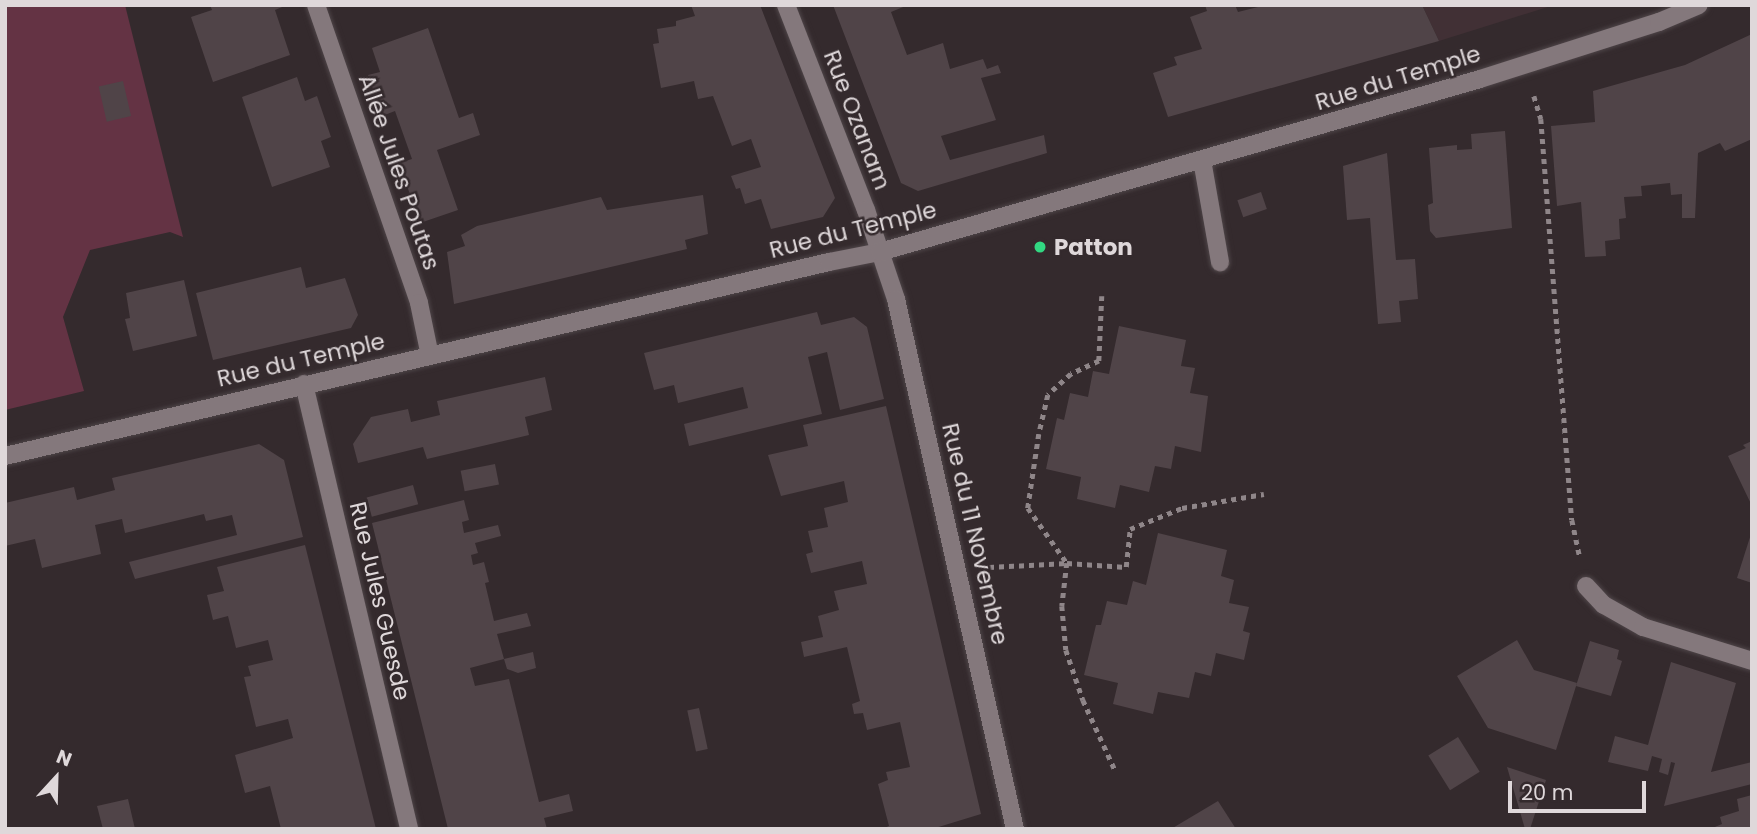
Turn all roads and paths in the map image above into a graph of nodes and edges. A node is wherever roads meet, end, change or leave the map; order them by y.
1 (316, 5) edge
2 (786, 5) edge
3 (1699, 5) edge
4 (1525, 65) junction
5 (1202, 160) junction
6 (880, 253) junction
7 (1220, 262) dead end
8 (1102, 296) dead end
9 (430, 356) junction
10 (304, 384) junction
11 (5, 456) edge
12 (1264, 495) dead end
13 (1067, 563) junction
14 (960, 574) junction
15 (1586, 586) joint
16 (1752, 661) edge
17 (1115, 770) dead end
18 (409, 829) edge
19 (1015, 829) edge

1 - 9 street, Allée Jules Poutas
2 - 6 street, Rue Ozanam
3 - 4 street, Rue du Temple
4 - 5 street, Rue du Temple
4 - 15 path
5 - 6 street, Rue du Temple
5 - 7 street
6 - 9 street, Rue du Temple
6 - 14 street, Rue du 11 Novembre
8 - 13 path
9 - 10 street, Rue du Temple
10 - 11 street, Rue du Temple
10 - 18 street, Rue Jules Guesde
12 - 13 path
13 - 14 path
13 - 17 path
14 - 19 street, Rue du 11 Novembre
15 - 16 street

